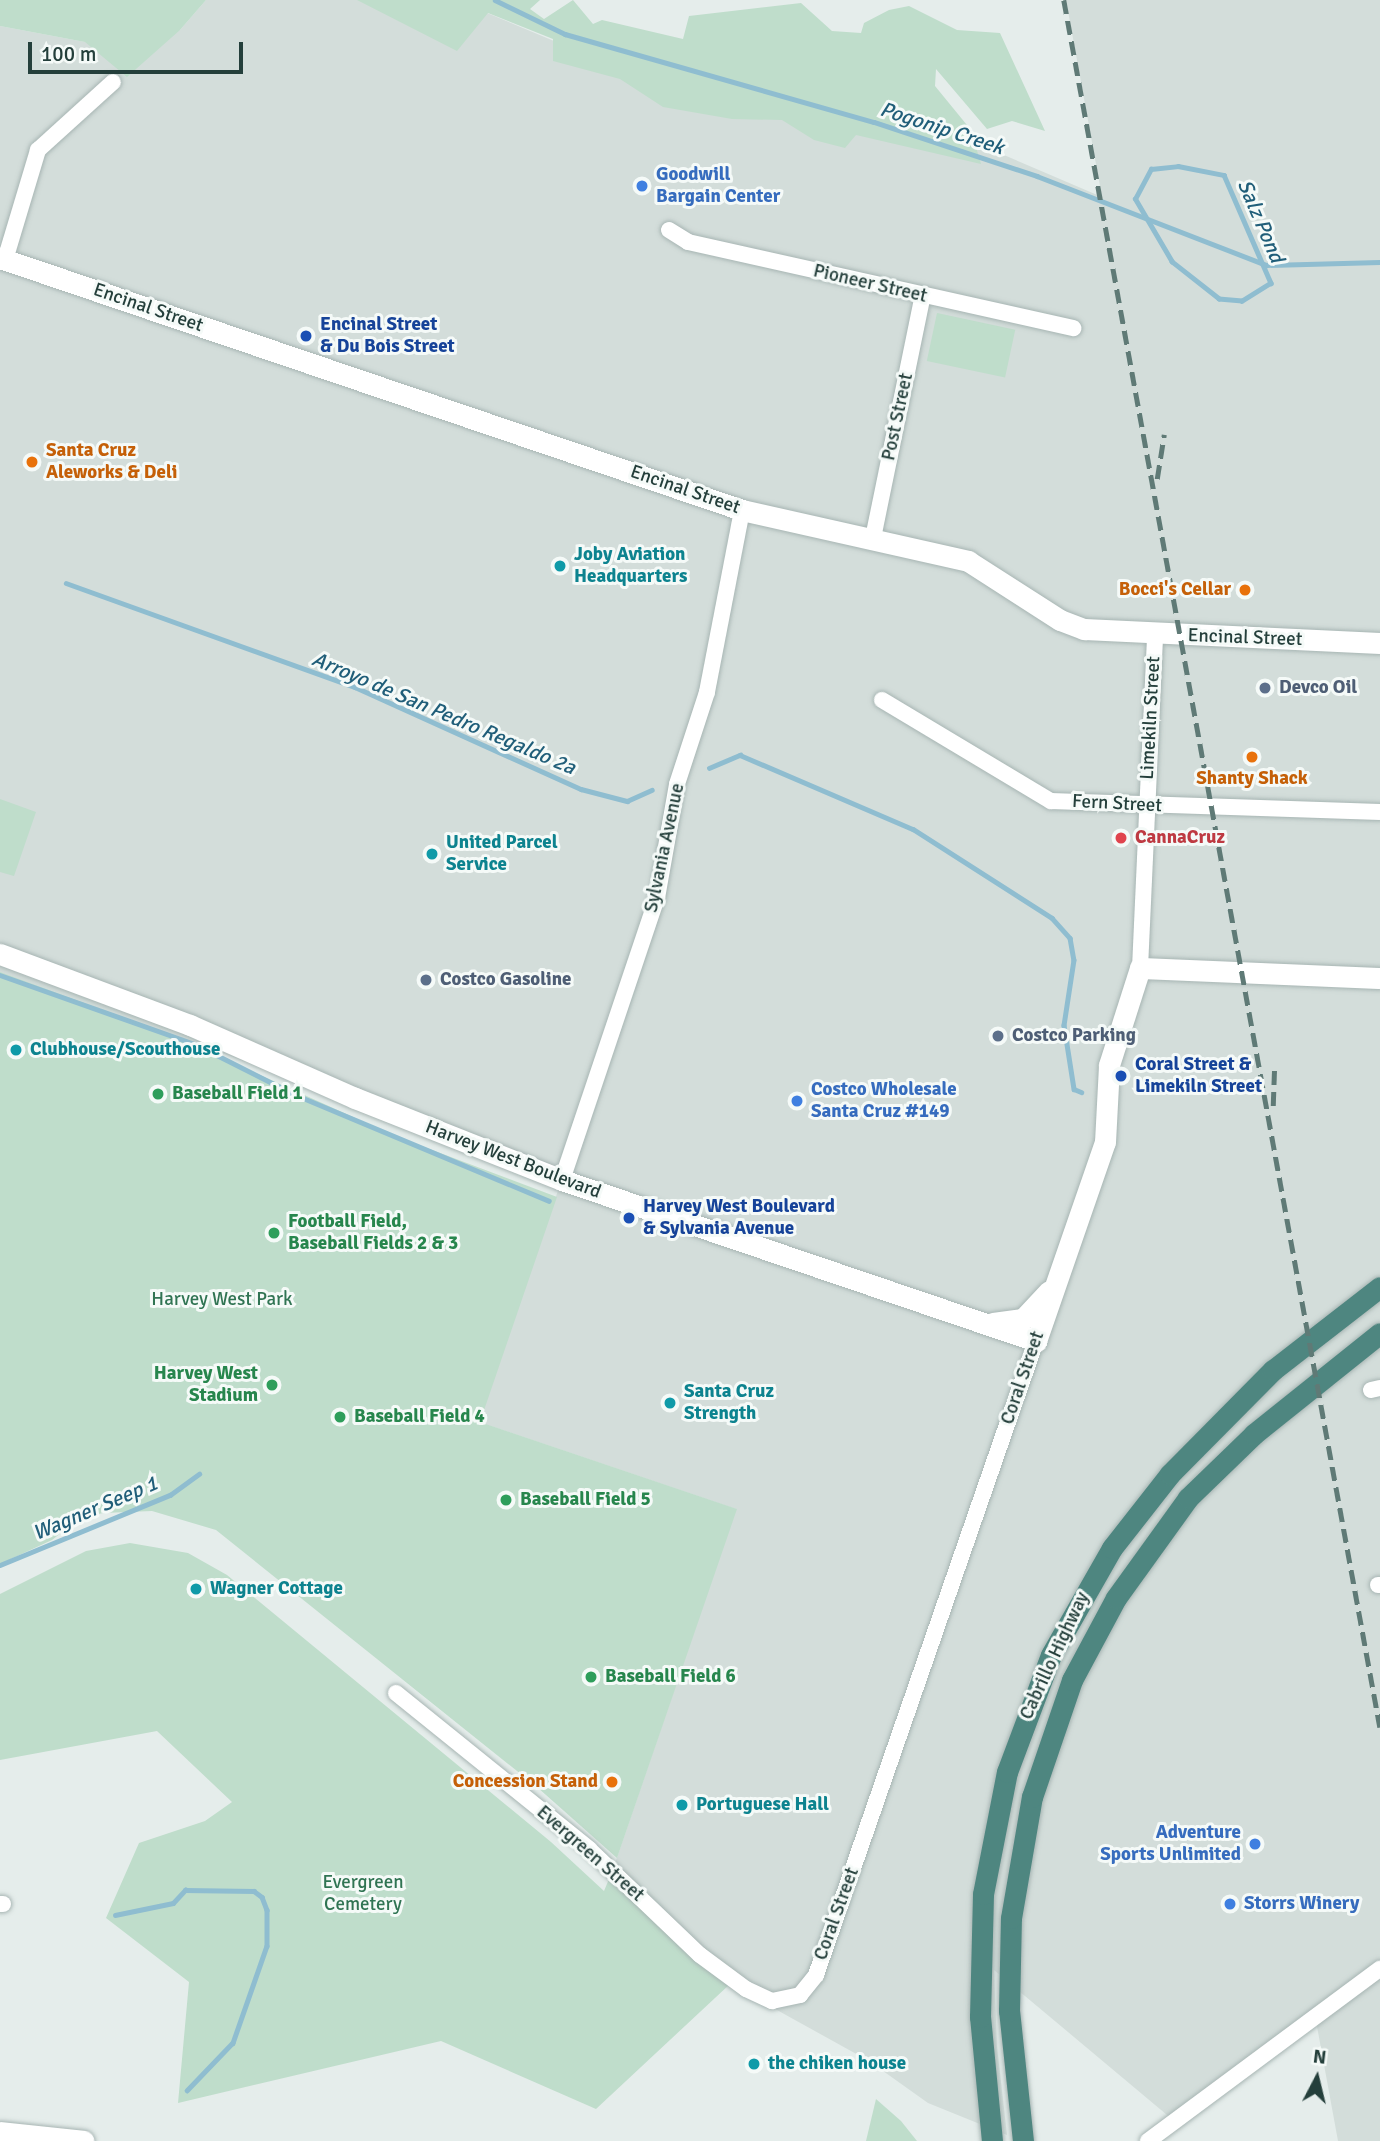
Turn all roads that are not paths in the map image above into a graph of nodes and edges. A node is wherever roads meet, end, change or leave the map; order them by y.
1 (113, 82) dead end
2 (669, 230) dead end
3 (3, 259) edge
4 (923, 295) junction
5 (1074, 328) dead end
6 (742, 510) junction
7 (873, 538) junction
8 (1155, 635) junction
9 (1380, 643) edge
10 (882, 700) dead end
11 (1146, 806) junction
12 (1380, 812) edge
13 (0, 954) edge
14 (1140, 968) junction
15 (1380, 978) edge
16 (562, 1180) junction
17 (1056, 1284) junction
18 (1380, 1287) edge
19 (980, 1323) junction
20 (1380, 1333) edge
21 (1036, 1341) junction
22 (396, 1693) dead end
23 (1380, 1969) edge
24 (789, 2000) joint
25 (0, 2132) edge
26 (84, 2141) edge
27 (992, 2141) edge
28 (1023, 2141) edge
29 (1149, 2141) edge

1 - 3 street
2 - 4 street, Pioneer Street
3 - 6 street, Encinal Street
4 - 5 street, Pioneer Street
4 - 7 street, Post Street
6 - 7 street, Encinal Street
6 - 16 street, Sylvania Avenue
7 - 8 street, Encinal Street
8 - 9 street, Encinal Street
8 - 11 street, Limekiln Street
10 - 11 street, Fern Street
11 - 12 street, Fern Street
11 - 14 street, Limekiln Street
13 - 16 street, Harvey West Boulevard
14 - 15 street
14 - 17 street, Coral Street
16 - 19 street, Harvey West Boulevard
17 - 19 street
17 - 21 street, Coral Street
18 - 27 highway, Cabrillo Highway
19 - 21 street, Harvey West Boulevard
20 - 28 highway, Cabrillo Highway
21 - 24 street, Coral Street
22 - 24 street, Evergreen Street
23 - 29 street
25 - 26 street

